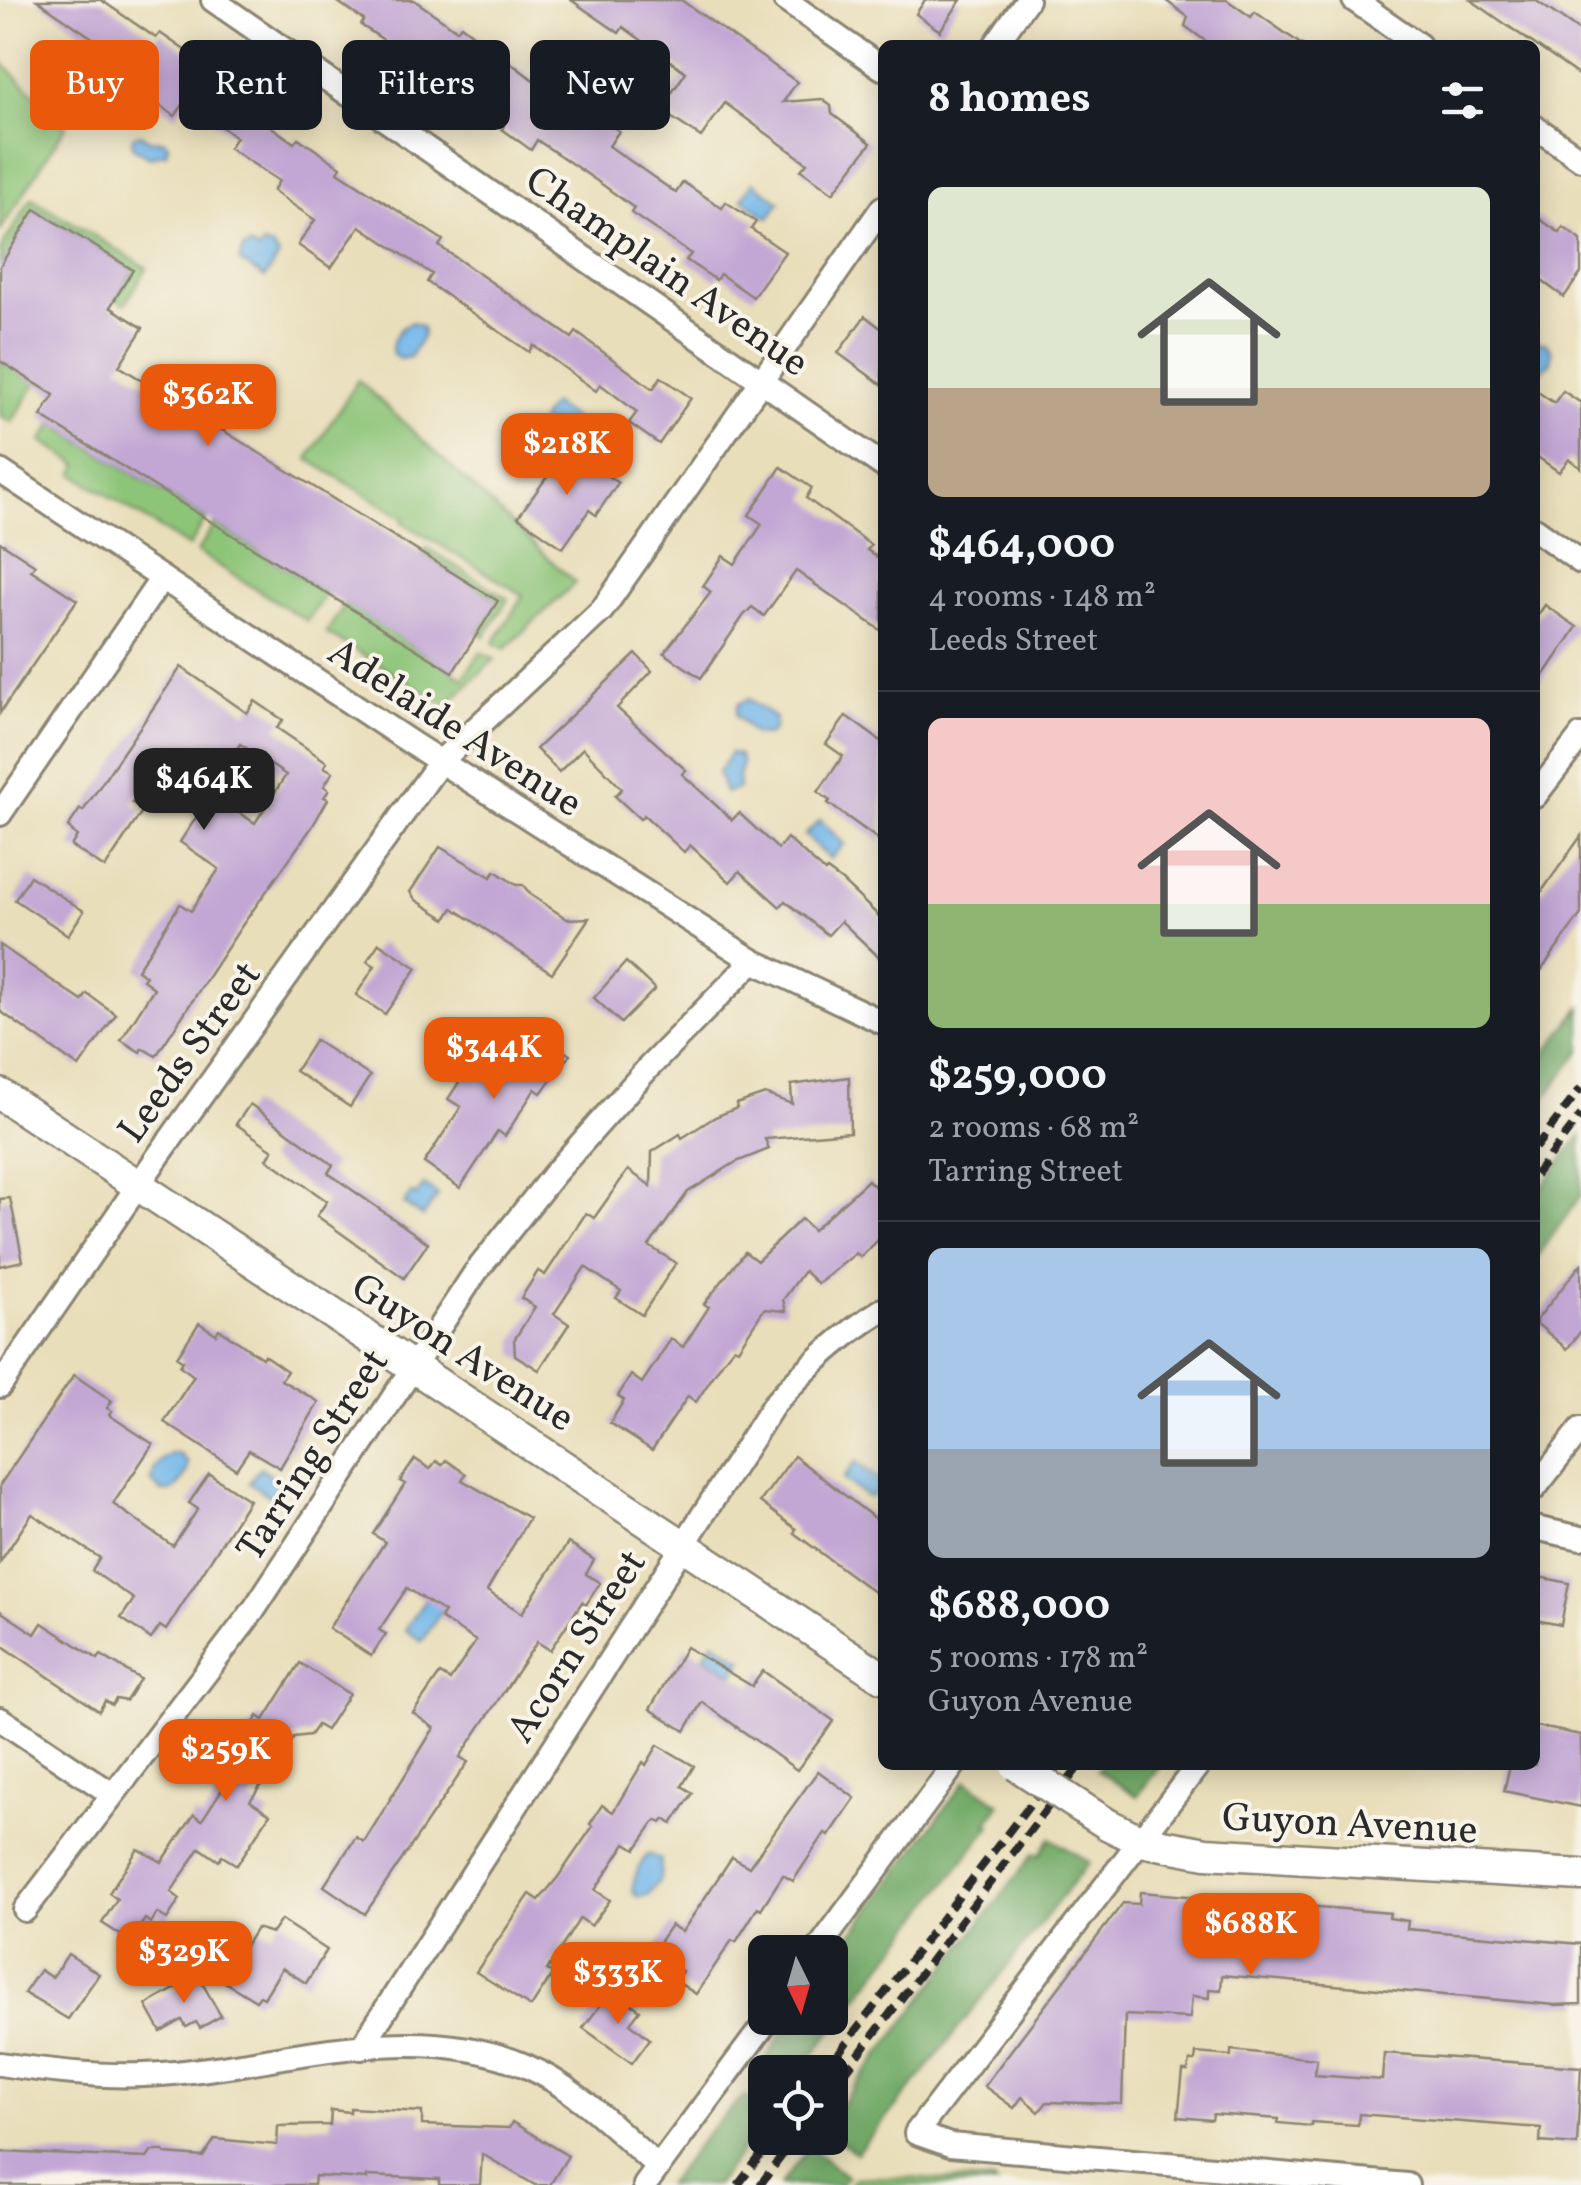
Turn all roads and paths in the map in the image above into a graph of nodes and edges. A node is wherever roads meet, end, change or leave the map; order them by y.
1 (214, 0) edge
2 (786, 0) edge
3 (1027, 0) edge
4 (1354, 0) edge
5 (999, 40) edge
6 (1411, 40) edge
7 (878, 65) edge
8 (1540, 130) edge
9 (1581, 159) edge
10 (878, 214) edge
11 (762, 382) junction
12 (878, 462) edge
13 (0, 471) edge
14 (1540, 533) edge
15 (1581, 562) edge
16 (162, 578) junction
17 (1581, 736) edge
18 (440, 762) junction
19 (1540, 789) edge
20 (0, 814) edge
21 (753, 961) junction
22 (878, 1020) edge
23 (0, 1094) edge
24 (138, 1185) junction
25 (878, 1313) edge
26 (414, 1366) junction
27 (0, 1386) edge
28 (1581, 1429) edge
29 (1540, 1482) edge
30 (1540, 1529) edge
31 (1581, 1538) edge
32 (684, 1544) junction
33 (878, 1674) edge
34 (0, 1719) edge
35 (950, 1770) edge
36 (1024, 1770) edge
37 (1194, 1770) edge
38 (112, 1794) junction
39 (1141, 1840) junction
40 (1581, 1876) edge
41 (25, 1910) dead end
42 (829, 1935) edge
43 (756, 2035) edge
44 (361, 2048) junction
45 (0, 2064) edge
46 (652, 2176) edge
47 (1407, 2185) edge

1 - 11 street, Champlain Avenue
2 - 7 street
3 - 5 street
4 - 6 street
8 - 9 street
10 - 11 street, Leeds Street
11 - 12 street, Champlain Avenue
11 - 18 street, Leeds Street
13 - 16 street, Adelaide Avenue
14 - 15 street
16 - 18 street, Adelaide Avenue
16 - 20 street
17 - 19 street
18 - 21 street, Adelaide Avenue
18 - 24 street, Leeds Street
21 - 22 street, Adelaide Avenue
21 - 26 street, Tarring Street
23 - 24 street, Guyon Avenue
24 - 26 street, Guyon Avenue
24 - 27 street, Leeds Street
25 - 32 street, Acorn Street
26 - 32 street, Guyon Avenue
26 - 38 street, Tarring Street
28 - 29 street
30 - 31 street
32 - 33 street, Guyon Avenue
32 - 44 street, Acorn Street
34 - 38 street
35 - 42 street
36 - 39 street, Guyon Avenue, bridge
37 - 39 street
38 - 41 street, Tarring Street
39 - 40 street, Guyon Avenue
39 - 47 street
43 - 46 street
44 - 45 street
44 - 46 street

